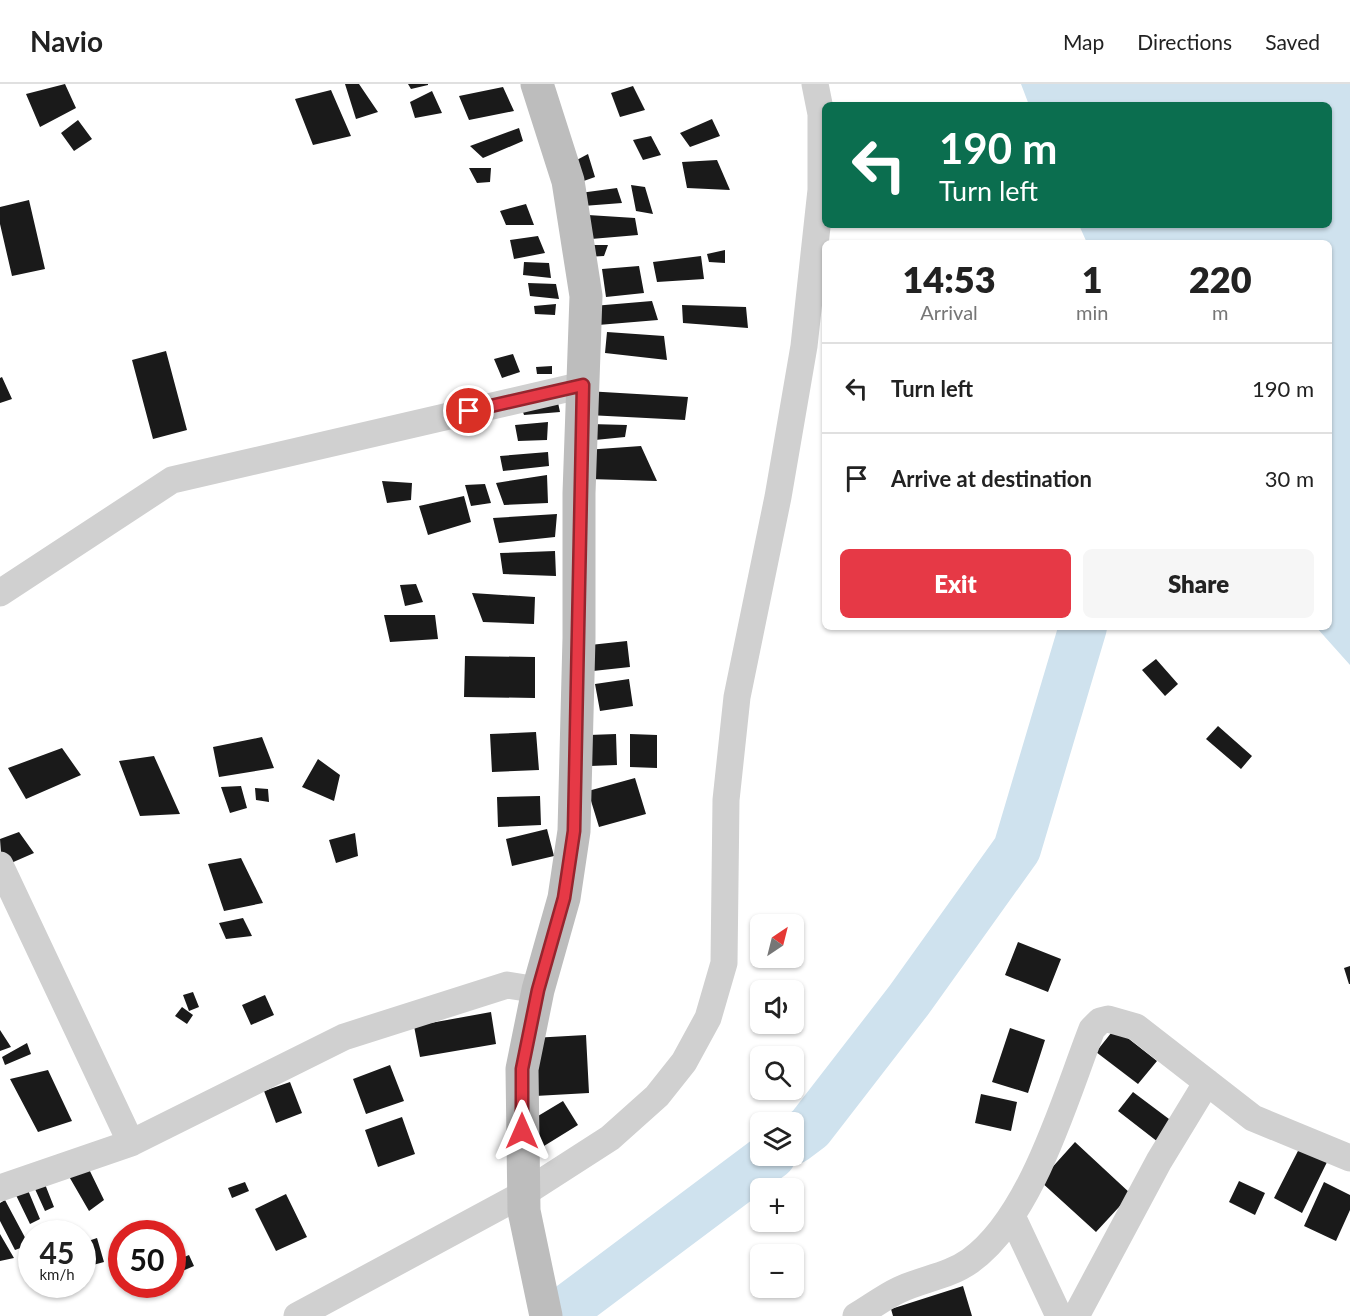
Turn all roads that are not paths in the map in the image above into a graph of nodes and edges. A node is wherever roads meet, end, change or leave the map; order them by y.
1 (537, 84) edge
2 (815, 84) edge
3 (583, 385) junction
4 (0, 593) edge
5 (0, 865) edge
6 (538, 990) junction
7 (1207, 1082) junction
8 (131, 1143) junction
9 (1350, 1158) edge
10 (0, 1188) edge
11 (523, 1202) junction
12 (1012, 1216) junction
13 (297, 1316) edge
14 (546, 1316) edge
15 (856, 1316) edge
16 (1059, 1316) edge
17 (1076, 1316) edge

1 - 3 main road
2 - 11 street
3 - 4 street
3 - 6 main road
5 - 8 street
6 - 8 street
6 - 11 main road
7 - 9 street
7 - 12 street
7 - 17 street
8 - 10 street
11 - 13 street
11 - 14 main road
12 - 15 street
12 - 16 street

